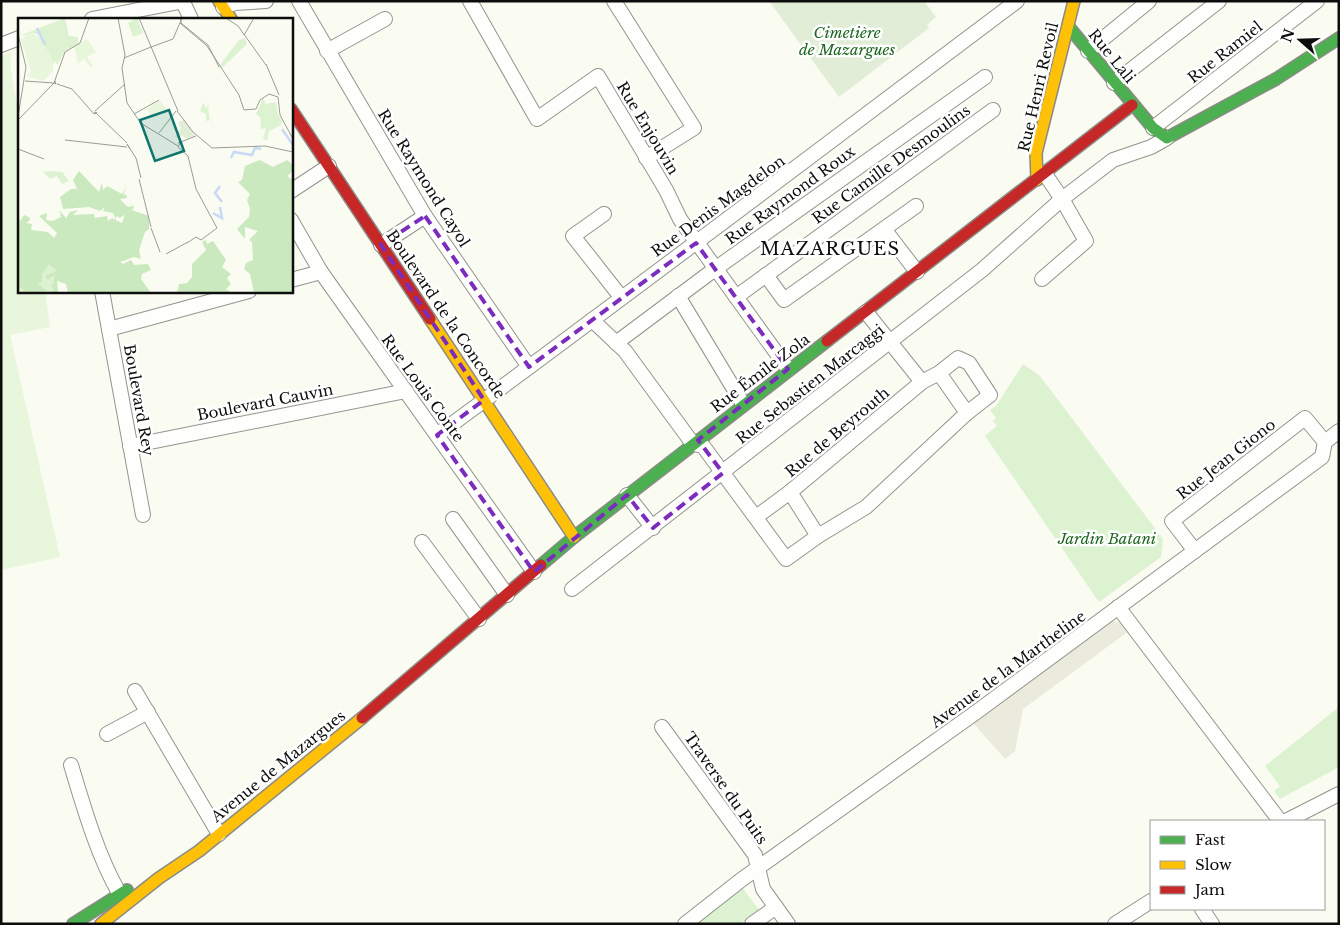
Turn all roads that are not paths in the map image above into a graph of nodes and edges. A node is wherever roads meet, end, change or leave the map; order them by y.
1 (266, 1) edge
2 (299, 1) edge
3 (470, 1) edge
4 (614, 1) edge
5 (1018, 1) edge
6 (1085, 1) edge
7 (1150, 1) edge
8 (1219, 1) edge
9 (1317, 1) edge
10 (184, 2) edge
11 (1073, 5) edge
12 (224, 9) edge
13 (97, 18) edge
14 (191, 18) edge
15 (384, 19) dead end
16 (1068, 26) junction
17 (18, 38) edge
18 (1339, 38) edge
19 (1, 45) edge
20 (327, 51) junction
21 (1088, 51) junction
22 (984, 77) dead end
23 (1114, 82) junction
24 (1132, 105) junction
25 (292, 110) edge
26 (993, 110) dead end
27 (1153, 128) junction
28 (1167, 138) junction
29 (646, 158) junction
30 (330, 166) junction
31 (1041, 177) junction
32 (292, 191) edge
33 (1062, 199) junction
34 (916, 206) dead end
35 (604, 214) dead end
36 (425, 216) junction
37 (292, 222) edge
38 (884, 229) junction
39 (696, 243) junction
40 (381, 245) junction
41 (715, 269) junction
42 (321, 272) junction
43 (917, 272) junction
44 (766, 275) junction
45 (1042, 279) dead end
46 (292, 280) edge
47 (102, 292) edge
48 (245, 292) edge
49 (678, 296) junction
50 (621, 297) junction
51 (736, 297) junction
52 (866, 312) junction
53 (592, 320) junction
54 (109, 329) junction
55 (616, 343) junction
56 (890, 343) junction
57 (529, 367) junction
58 (788, 369) junction
59 (939, 373) junction
60 (922, 382) junction
61 (406, 391) junction
62 (484, 400) junction
63 (743, 404) junction
64 (967, 413) junction
65 (1339, 431) edge
66 (437, 435) junction
67 (1325, 442) junction
68 (693, 444) junction
69 (130, 446) junction
70 (723, 473) junction
71 (790, 492) junction
72 (627, 495) junction
73 (143, 515) dead end
74 (756, 517) junction
75 (453, 520) dead end
76 (653, 528) junction
77 (574, 536) junction
78 (818, 536) junction
79 (422, 542) dead end
80 (1195, 551) junction
81 (534, 572) junction
82 (572, 589) dead end
83 (507, 595) junction
84 (1118, 607) junction
85 (479, 619) junction
86 (414, 675) joint
87 (135, 691) dead end
88 (148, 712) junction
89 (662, 727) dead end
90 (107, 734) dead end
91 (71, 765) dead end
92 (1339, 794) edge
93 (1279, 820) edge
94 (1288, 820) edge
95 (219, 834) junction
96 (758, 870) junction
97 (159, 878) junction
98 (119, 893) junction
99 (1150, 902) edge
100 (776, 907) junction
101 (1203, 910) edge
102 (73, 924) edge
103 (101, 924) edge
104 (685, 924) edge
105 (752, 924) edge
106 (788, 924) edge
107 (1115, 924) edge
108 (1212, 924) edge

1 - 12 street
2 - 20 street, Rue Raymond Cayol
3 - 29 street, Rue Enjouvin
4 - 29 street
5 - 39 street, Rue Denis Magdelon
6 - 11 street
7 - 21 street
8 - 23 street
9 - 27 street, Rue Ramiel
10 - 13 street
10 - 14 street
11 - 16 street, Rue Henri Revoil
15 - 20 street
16 - 21 street, Rue Lali
16 - 31 street, Rue Henri Revoil
17 - 19 street
18 - 28 street
20 - 36 street, Rue Raymond Cayol
21 - 23 street, Rue Lali
22 - 41 street, Rue Raymond Roux
23 - 24 street, Rue Lali
24 - 27 street, Rue Lali
24 - 31 street, Rue Émile Zola
25 - 30 street, Boulevard de la Concorde
26 - 44 street, Rue Camille Desmoulins
27 - 28 street, Rue Lali
28 - 33 street, Rue Sebastien Marcaggi
29 - 39 street, Rue Enjouvin
30 - 32 street
30 - 40 street, Boulevard de la Concorde
31 - 33 street
31 - 43 street, Rue Émile Zola
33 - 45 street
33 - 56 street, Rue Sebastien Marcaggi
34 - 38 street
35 - 50 street
36 - 40 street
36 - 57 street, Rue Raymond Cayol
37 - 42 street, Rue Louis Conte
38 - 43 street
38 - 44 street
39 - 41 street, Rue Enjouvin
39 - 50 street, Rue Denis Magdelon
40 - 62 street, Boulevard de la Concorde
41 - 49 street, Rue Raymond Roux
41 - 51 street, Rue Enjouvin
42 - 46 street
42 - 61 street, Rue Louis Conte
43 - 52 street, Rue Émile Zola
44 - 51 street, Rue Camille Desmoulins
47 - 54 street, Boulevard Rey
48 - 54 street
49 - 55 street, Rue Raymond Roux
49 - 63 street
50 - 53 street, Rue Denis Magdelon
51 - 58 street, Rue Enjouvin
52 - 56 street
52 - 58 street, Rue Émile Zola
53 - 55 street
53 - 57 street, Rue Denis Magdelon
54 - 69 street, Boulevard Rey
55 - 68 street
56 - 60 street
56 - 70 street, Rue Sebastien Marcaggi
57 - 62 street, Rue Denis Magdelon
58 - 63 street, Rue Émile Zola
59 - 60 street, Rue de Beyrouth
59 - 64 street
59 - 64 street, Rue de Beyrouth
60 - 71 street, Rue de Beyrouth
61 - 66 street, Rue Louis Conte
61 - 69 street, Boulevard Cauvin
62 - 66 street, Rue Denis Magdelon
62 - 77 street, Boulevard de la Concorde
63 - 68 street, Rue Émile Zola
64 - 78 street
65 - 67 street, Avenue de la Martheline
66 - 81 street, Rue Louis Conte
67 - 80 street, Avenue de la Martheline
67 - 80 street, Rue Jean Giono
68 - 70 street
68 - 72 street, Rue Émile Zola
69 - 73 street, Boulevard Rey
70 - 74 street
70 - 76 street, Rue Sebastien Marcaggi
71 - 74 street, Rue de Beyrouth
71 - 78 street
72 - 76 street
72 - 77 street, Rue Émile Zola
74 - 78 street
75 - 83 street
76 - 82 street, Rue Sebastien Marcaggi
77 - 81 street, Rue Émile Zola
79 - 85 street
80 - 84 street, Avenue de la Martheline
81 - 83 street, Rue Émile Zola
83 - 85 street, Rue Émile Zola
84 - 93 street
84 - 96 street, Avenue de la Martheline
85 - 86 street, Rue Émile Zola
86 - 95 street, Avenue de Mazargues
87 - 88 street
88 - 90 street
88 - 95 street
89 - 96 street, Traverse du Puits
91 - 98 street
92 - 94 street
95 - 97 street, Avenue de Mazargues
96 - 100 street, Traverse du Puits
96 - 104 street, Avenue de la Martheline
97 - 98 street, Avenue de Mazargues
97 - 103 street, Avenue de Mazargues
98 - 102 street, Avenue de Mazargues
99 - 107 street
100 - 105 street
100 - 106 street, Traverse du Puits
101 - 108 street

